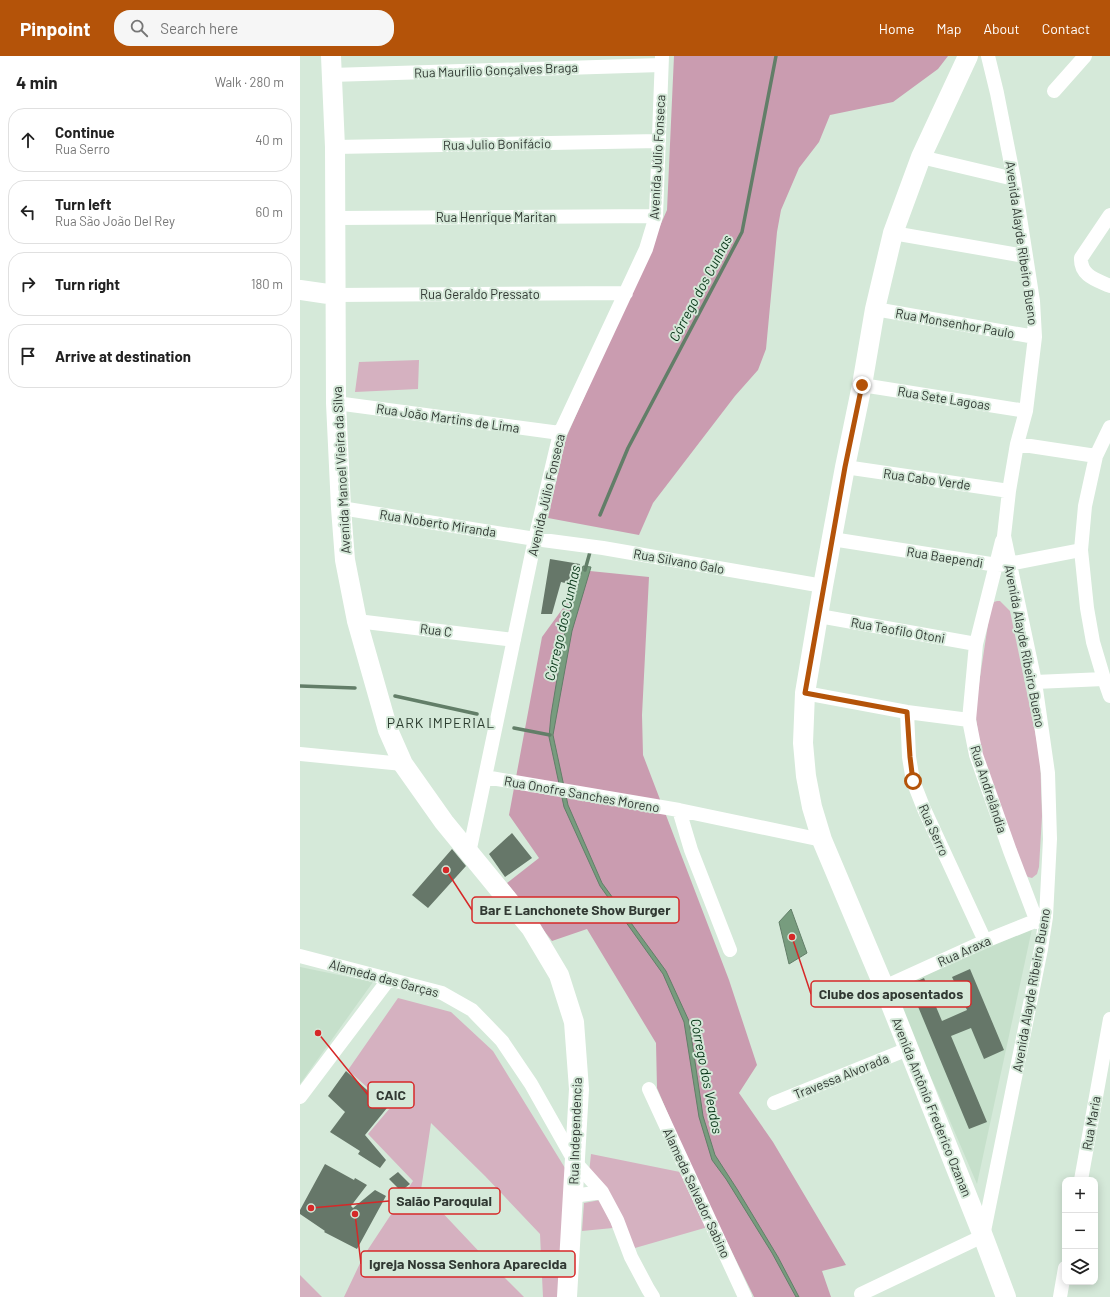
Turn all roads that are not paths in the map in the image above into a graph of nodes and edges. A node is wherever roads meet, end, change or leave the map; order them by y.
1 (968, 56) edge
2 (988, 56) edge
3 (1085, 56) edge
4 (662, 61) edge
5 (331, 65) edge
6 (1054, 91) dead end
7 (659, 141) junction
8 (335, 147) junction
9 (922, 157) junction
10 (1014, 179) junction
11 (656, 216) junction
12 (1110, 216) edge
13 (336, 218) junction
14 (893, 233) junction
15 (1025, 256) junction
16 (1110, 286) edge
17 (300, 290) edge
18 (626, 293) junction
19 (335, 295) junction
20 (875, 309) junction
21 (1035, 337) junction
22 (862, 385) junction
23 (336, 403) junction
24 (1026, 411) junction
25 (1110, 427) edge
26 (560, 433) junction
27 (1017, 444) junction
28 (1096, 456) junction
29 (845, 467) junction
30 (1009, 491) junction
31 (341, 508) junction
32 (535, 539) junction
33 (832, 539) junction
34 (1081, 550) junction
35 (1003, 565) junction
36 (823, 586) junction
37 (819, 616) junction
38 (358, 621) junction
39 (514, 640) junction
40 (976, 644) junction
41 (1104, 679) junction
42 (1034, 682) junction
43 (805, 693) junction
44 (1110, 696) edge
45 (907, 712) junction
46 (970, 720) junction
47 (300, 754) edge
48 (403, 764) junction
49 (485, 777) junction
50 (679, 810) junction
51 (822, 840) junction
52 (469, 853) junction
53 (1041, 919) junction
54 (985, 941) junction
55 (730, 950) dead end
56 (300, 956) edge
57 (389, 979) junction
58 (884, 987) junction
59 (1110, 1019) edge
60 (908, 1049) junction
61 (649, 1089) dead end
62 (300, 1097) edge
63 (774, 1103) dead end
64 (576, 1162) junction
65 (1082, 1177) edge
66 (602, 1192) junction
67 (573, 1196) junction
68 (984, 1236) junction
69 (1062, 1285) edge
70 (861, 1294) dead end
71 (567, 1297) edge
72 (653, 1297) edge
73 (745, 1297) edge
74 (1006, 1297) edge
75 (1060, 1297) edge

1 - 9 street, Avenida Antônio Frederico Ozanan
2 - 10 street, Avenida Alayde Ribeiro Bueno
3 - 6 street
4 - 5 street, Rua Maurilio Gonçalves Braga
4 - 7 street, Avenida Júlio Fonseca
5 - 8 street, Avenida Manoel Vieira da Silva
7 - 8 street, Rua Julio Bonifácio
7 - 11 street, Avenida Júlio Fonseca
8 - 13 street, Avenida Manoel Vieira da Silva
9 - 10 street
9 - 14 street, Avenida Antônio Frederico Ozanan
10 - 15 street, Avenida Alayde Ribeiro Bueno
11 - 13 street, Rua Henrique Maritan
11 - 18 street, Avenida Júlio Fonseca
12 - 16 street
13 - 19 street, Avenida Manoel Vieira da Silva
14 - 15 street
14 - 20 street, Avenida Antônio Frederico Ozanan
15 - 21 street, Avenida Alayde Ribeiro Bueno
17 - 19 street
18 - 19 street, Rua Geraldo Pressato
18 - 26 street, Avenida Júlio Fonseca
19 - 23 street, Avenida Manoel Vieira da Silva
20 - 21 street, Rua Monsenhor Paulo
20 - 22 street, Avenida Antônio Frederico Ozanan
21 - 24 street, Avenida Alayde Ribeiro Bueno
22 - 24 street, Rua Sete Lagoas
22 - 29 street, Avenida Antônio Frederico Ozanan
23 - 26 street, Rua João Martins de Lima
23 - 31 street, Avenida Manoel Vieira da Silva
24 - 27 street, Avenida Alayde Ribeiro Bueno
25 - 28 street
26 - 32 street, Avenida Júlio Fonseca
27 - 28 street
27 - 30 street, Avenida Alayde Ribeiro Bueno
28 - 34 street
29 - 30 street, Rua Cabo Verde
29 - 33 street, Avenida Antônio Frederico Ozanan
30 - 35 street, Avenida Alayde Ribeiro Bueno
31 - 32 street, Rua Noberto Miranda
31 - 38 street, Avenida Manoel Vieira da Silva
32 - 36 street, Rua Silvano Galo
32 - 39 street, Avenida Júlio Fonseca
33 - 35 street, Rua Baependi
33 - 36 street, Avenida Antônio Frederico Ozanan
34 - 35 street, Rua Baependi
34 - 41 street
35 - 40 street, Rua Andrelândia
35 - 42 street, Avenida Alayde Ribeiro Bueno
36 - 37 street, Avenida Antônio Frederico Ozanan
37 - 40 street, Rua Teofilo Otoni
37 - 43 street, Avenida Antônio Frederico Ozanan
38 - 39 street, Rua C
38 - 48 street, Avenida Manoel Vieira da Silva
39 - 49 street, Avenida Júlio Fonseca
40 - 46 street, Rua Andrelândia
41 - 42 street
41 - 44 street
42 - 53 street, Avenida Alayde Ribeiro Bueno
43 - 45 street
43 - 51 street, Avenida Antônio Frederico Ozanan
45 - 46 street
45 - 54 street, Rua Serro
46 - 53 street, Rua Andrelândia
47 - 48 street
48 - 52 street, Avenida Manoel Vieira da Silva
49 - 50 street, Rua Onofre Sanches Moreno
49 - 52 street, Avenida Júlio Fonseca
50 - 51 street, Rua Onofre Sanches Moreno
50 - 55 street
51 - 58 street, Avenida Antônio Frederico Ozanan
52 - 64 street, Rua Independencia
53 - 54 street, Rua Araxa
53 - 68 street, Avenida Alayde Ribeiro Bueno
54 - 58 street, Rua Araxa
56 - 57 street, Alameda das Garças
57 - 62 street
57 - 64 street, Alameda das Garças
58 - 60 street, Avenida Antônio Frederico Ozanan
59 - 65 street, Rua Maria
60 - 63 street, Travessa Alvorada
60 - 68 street, Avenida Antônio Frederico Ozanan
61 - 73 street, Alameda Salvador Sabino
64 - 66 street, Alameda das Garças
64 - 67 street, Rua Independencia
66 - 67 street
66 - 72 street, Alameda das Garças
67 - 71 street, Rua Independencia
68 - 70 street
68 - 74 street, Avenida Antônio Frederico Ozanan
69 - 75 street

